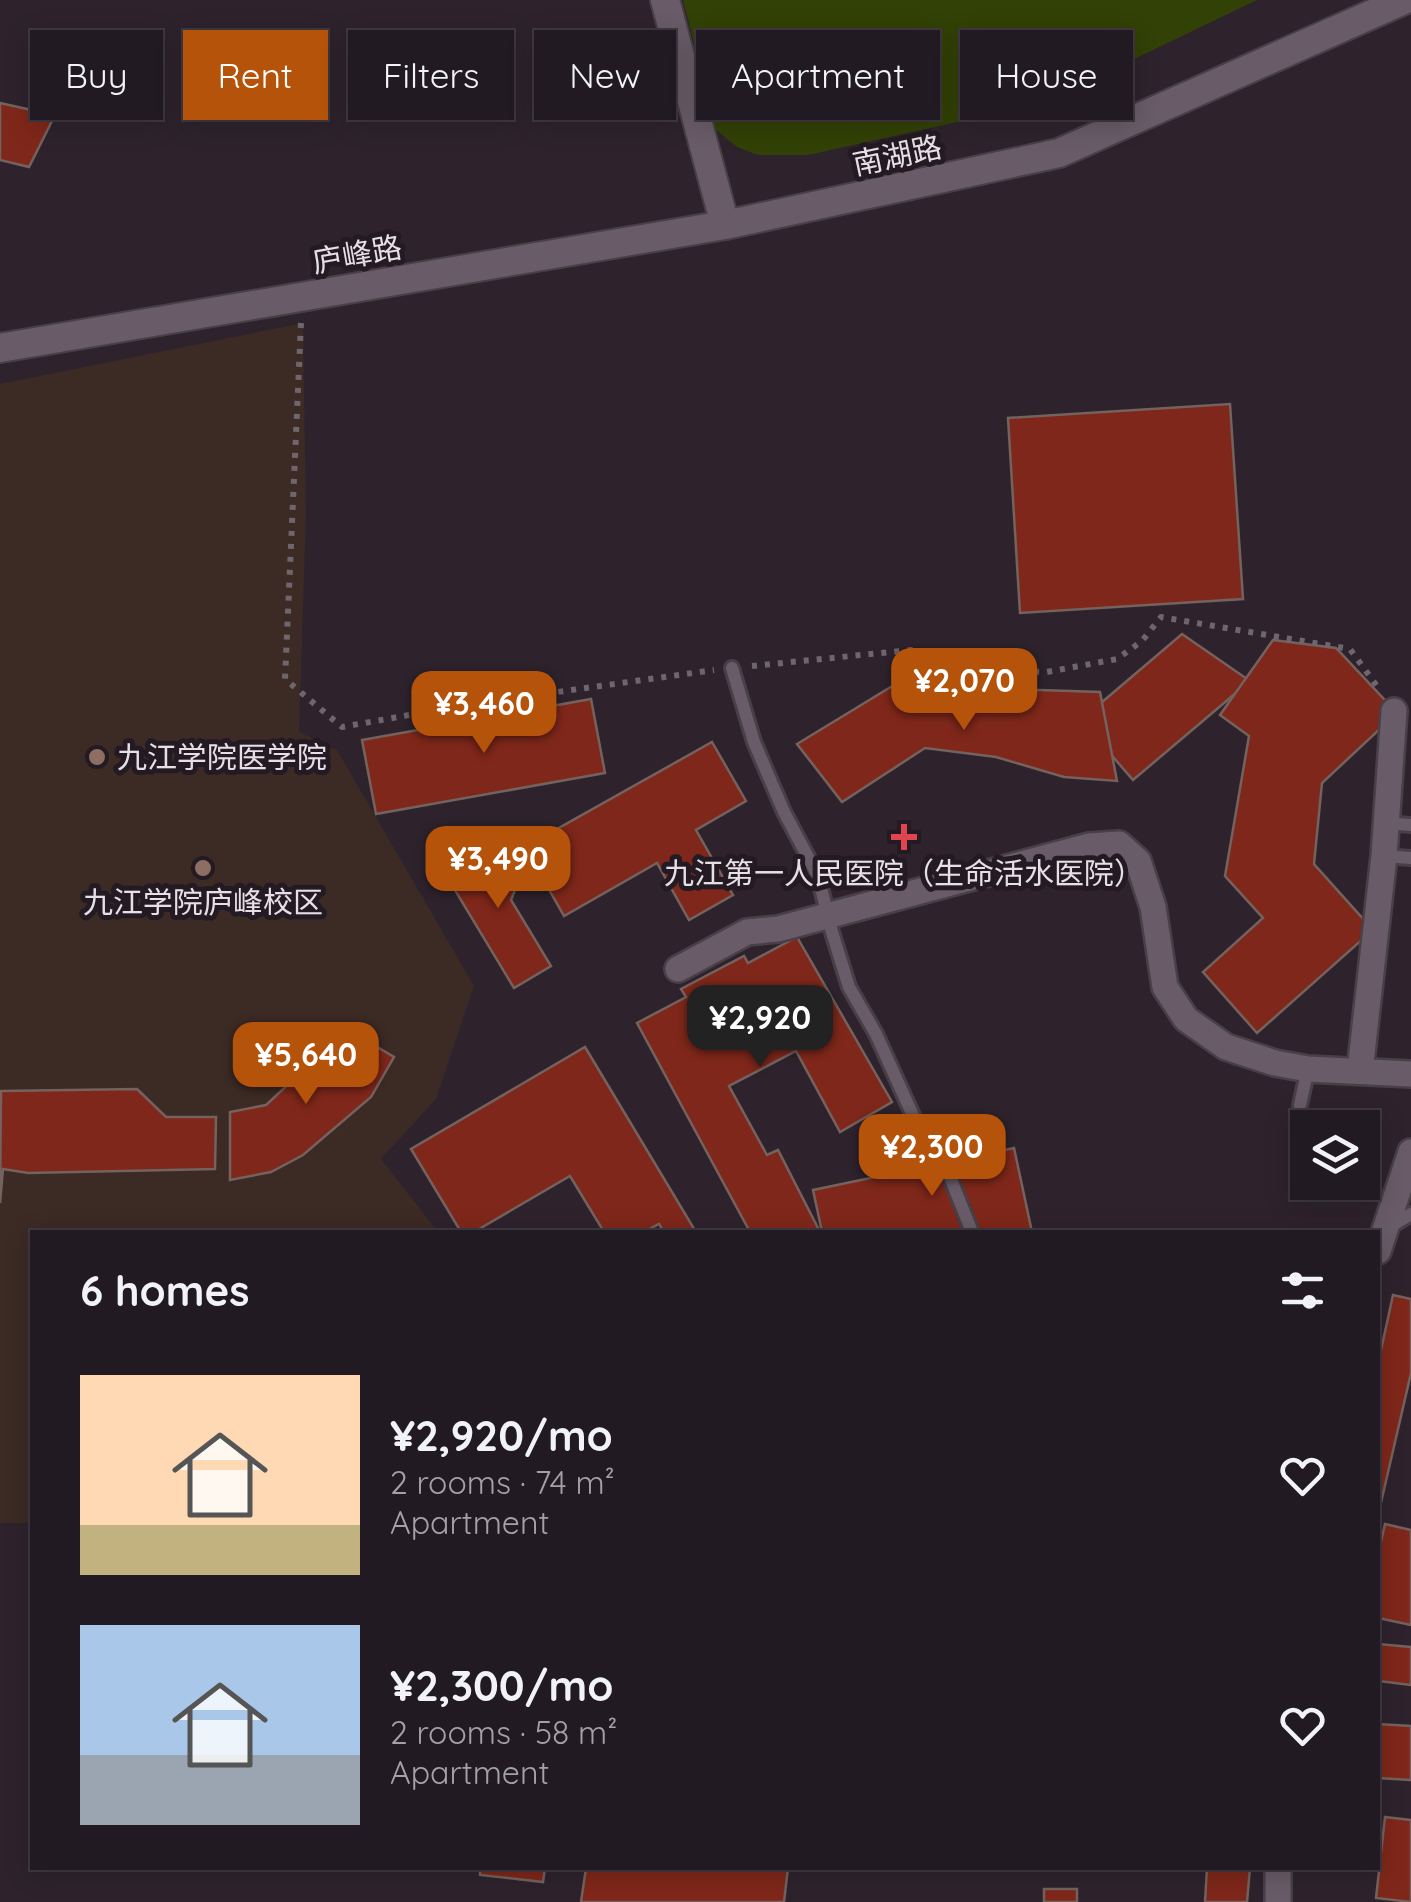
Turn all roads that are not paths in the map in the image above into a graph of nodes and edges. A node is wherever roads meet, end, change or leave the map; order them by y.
1 (666, 0) edge
2 (1404, 0) edge
3 (725, 225) junction
4 (0, 348) edge
5 (732, 668) road end
6 (1394, 711) road end
7 (1398, 824) edge
8 (1384, 856) junction
9 (1411, 858) edge
10 (828, 915) junction
11 (678, 969) dead end
12 (1308, 1069) junction
13 (1360, 1072) junction
14 (1411, 1074) edge
15 (1300, 1105) dead end
16 (1411, 1152) edge
17 (1411, 1214) edge
18 (971, 1230) edge
19 (1380, 1242) edge
20 (1278, 1870) edge
21 (1278, 1902) edge

1 - 3 main road
2 - 3 main road, 南湖路
3 - 4 main road, 庐峰路
5 - 10 lane
6 - 7 street
7 - 8 street
8 - 9 lane
8 - 13 street
10 - 11 street
10 - 12 street
10 - 18 lane
12 - 13 street
12 - 15 lane
13 - 14 street
16 - 19 street
17 - 19 lane
20 - 21 street

